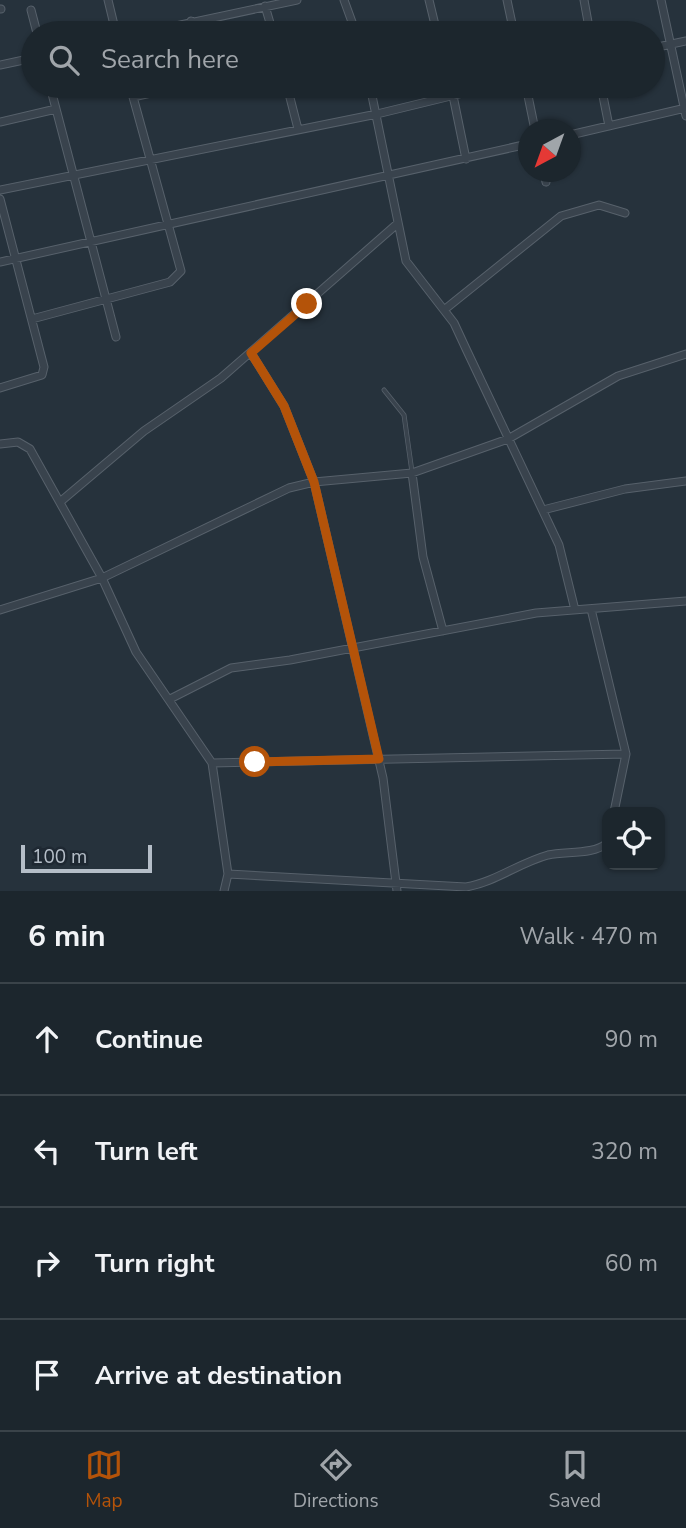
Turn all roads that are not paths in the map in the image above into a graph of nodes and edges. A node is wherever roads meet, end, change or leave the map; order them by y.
1 (108, 0) edge
2 (297, 0) edge
3 (344, 0) edge
4 (429, 0) edge
5 (507, 0) edge
6 (584, 0) edge
7 (661, 0) edge
8 (265, 5) junction
9 (31, 10) dead end
10 (34, 21) edge
11 (113, 21) edge
12 (191, 21) edge
13 (269, 21) edge
14 (352, 21) edge
15 (434, 21) edge
16 (511, 21) edge
17 (588, 21) edge
18 (686, 41) edge
19 (670, 44) junction
20 (665, 45) edge
21 (21, 61) edge
22 (0, 65) edge
23 (53, 98) edge
24 (133, 98) edge
25 (290, 98) edge
26 (373, 98) edge
27 (441, 98) edge
28 (454, 98) edge
29 (528, 98) edge
30 (603, 98) edge
31 (56, 109) junction
32 (685, 111) edge
33 (377, 114) junction
34 (533, 119) edge
35 (0, 122) edge
36 (609, 126) junction
37 (298, 129) junction
38 (581, 132) edge
39 (518, 146) edge
40 (150, 159) junction
41 (466, 159) junction
42 (73, 175) junction
43 (390, 176) junction
44 (0, 190) edge
45 (0, 199) edge
46 (625, 213) dead end
47 (168, 224) junction
48 (397, 224) junction
49 (89, 242) junction
50 (17, 258) junction
51 (0, 262) edge
52 (106, 300) junction
53 (444, 310) junction
54 (32, 319) junction
55 (116, 337) dead end
56 (251, 353) junction
57 (686, 354) edge
58 (0, 388) edge
59 (384, 390) dead end
60 (508, 439) junction
61 (0, 444) edge
62 (412, 473) junction
63 (686, 481) edge
64 (314, 482) junction
65 (60, 502) junction
66 (543, 510) junction
67 (102, 578) junction
68 (686, 601) edge
69 (592, 609) junction
70 (0, 610) edge
71 (575, 610) junction
72 (443, 631) junction
73 (353, 648) junction
74 (170, 699) junction
75 (626, 754) junction
76 (379, 759) junction
77 (212, 763) junction
78 (615, 807) edge
79 (602, 846) edge
80 (228, 874) junction
81 (396, 887) edge
82 (224, 891) edge

1 - 11 street
2 - 8 street
3 - 14 street
4 - 15 street
5 - 16 street
6 - 17 street
7 - 19 street
8 - 12 street
8 - 13 street
9 - 10 street
18 - 19 street
19 - 20 street
19 - 32 street
21 - 22 street
23 - 31 street
24 - 40 street
25 - 37 street
26 - 33 street
27 - 33 street
28 - 41 street
29 - 34 street
30 - 36 street
31 - 35 street
31 - 42 street
32 - 36 street
33 - 37 street
33 - 43 street
36 - 38 street
37 - 40 street
39 - 41 street
40 - 42 street
40 - 47 street
41 - 43 street
42 - 44 street
42 - 49 street
43 - 47 street
43 - 48 street
45 - 50 street
46 - 53 street
47 - 49 street
47 - 52 street
48 - 53 street
48 - 56 street
49 - 50 street
49 - 52 street
50 - 51 street
50 - 54 street
52 - 54 street
52 - 55 street
53 - 60 street
54 - 58 street
56 - 64 street
56 - 65 street
57 - 60 street
59 - 62 lane
60 - 62 street
60 - 66 street
61 - 65 street
62 - 64 street
62 - 72 street
63 - 66 street
64 - 67 street
64 - 73 street
65 - 67 street
66 - 71 street
67 - 70 street
67 - 74 street
68 - 69 street
69 - 71 street
69 - 75 street
71 - 72 street
72 - 73 street
73 - 74 street
73 - 76 street
74 - 77 street
75 - 76 street
75 - 78 street
76 - 77 street
76 - 81 street
77 - 80 street
79 - 81 street
80 - 81 street
80 - 82 street

